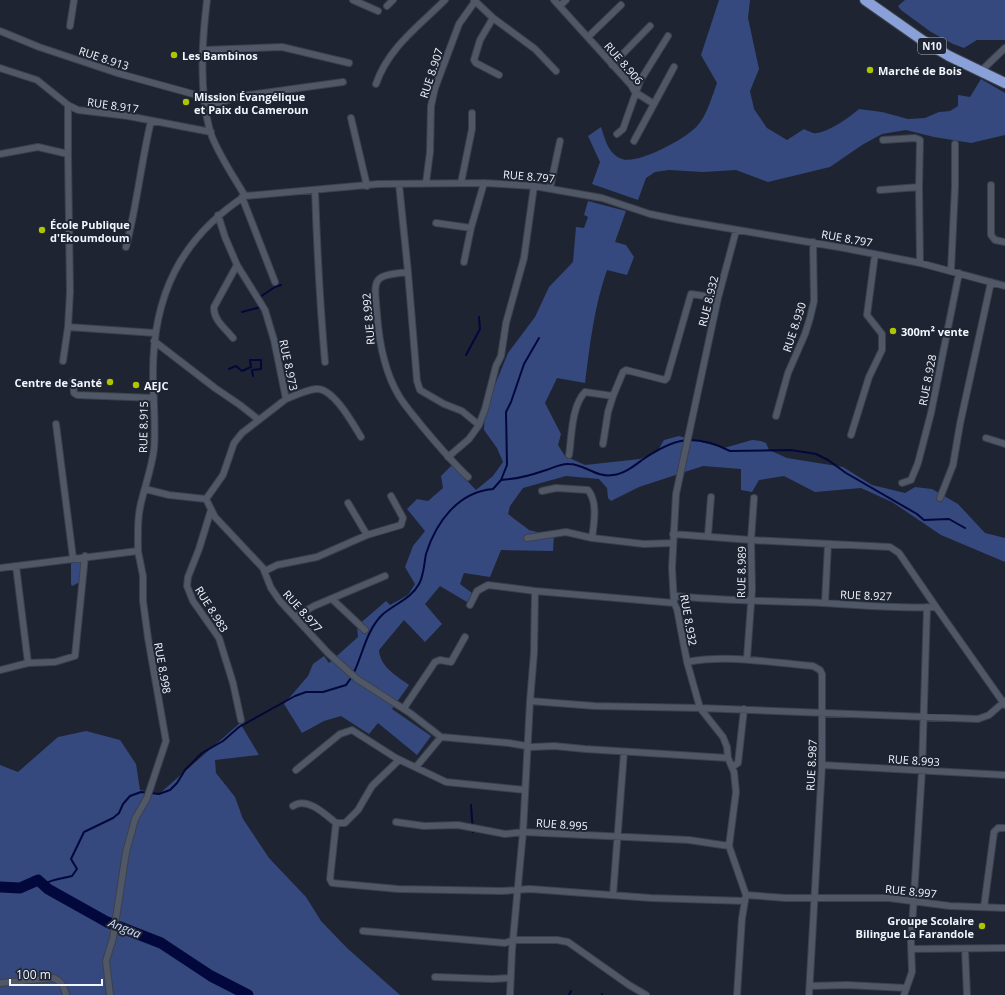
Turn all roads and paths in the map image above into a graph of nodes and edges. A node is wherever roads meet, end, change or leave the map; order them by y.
1 (74, 0) edge
2 (207, 0) edge
3 (354, 0) edge
4 (393, 0) edge
5 (445, 0) edge
6 (475, 0) edge
7 (554, 0) edge
8 (566, 0) edge
9 (865, 0) edge
10 (621, 5) dead end
11 (387, 6) dead end
12 (560, 6) junction
13 (378, 11) dead end
14 (493, 18) junction
15 (70, 26) dead end
16 (650, 26) dead end
17 (0, 31) edge
18 (588, 36) junction
19 (668, 36) dead end
20 (1005, 48) edge
21 (204, 50) junction
22 (349, 62) dead end
23 (612, 65) junction
24 (674, 67) dead end
25 (0, 68) edge
26 (556, 71) dead end
27 (981, 71) junction
28 (499, 75) dead end
29 (343, 82) dead end
30 (1005, 83) edge
31 (376, 84) dead end
32 (635, 92) junction
33 (204, 97) junction
34 (654, 104) junction
35 (68, 105) junction
36 (206, 107) junction
37 (472, 113) dead end
38 (351, 118) dead end
39 (151, 121) junction
40 (211, 132) junction
41 (617, 134) dead end
42 (883, 140) dead end
43 (560, 141) dead end
44 (634, 141) dead end
45 (955, 144) dead end
46 (0, 154) edge
47 (68, 154) junction
48 (426, 183) junction
49 (462, 183) junction
50 (484, 183) junction
51 (399, 184) junction
52 (990, 185) dead end
53 (367, 186) junction
54 (534, 186) junction
55 (919, 186) junction
56 (550, 188) junction
57 (315, 190) junction
58 (880, 190) dead end
59 (244, 196) junction
60 (218, 215) junction
61 (436, 223) dead end
62 (470, 228) junction
63 (736, 231) junction
64 (813, 242) junction
65 (1005, 242) edge
66 (126, 247) dead end
67 (875, 254) junction
68 (464, 262) dead end
69 (920, 263) junction
70 (237, 265) junction
71 (950, 270) junction
72 (408, 272) junction
73 (959, 273) junction
74 (275, 282) dead end
75 (991, 282) junction
76 (1005, 286) edge
77 (718, 298) junction
78 (68, 327) junction
79 (155, 332) junction
80 (233, 338) dead end
81 (154, 341) junction
82 (63, 361) dead end
83 (325, 362) dead end
84 (73, 381) dead end
85 (613, 396) junction
86 (154, 398) junction
87 (286, 399) junction
88 (776, 416) dead end
89 (259, 420) junction
90 (56, 424) dead end
91 (479, 425) junction
92 (851, 435) dead end
93 (361, 437) dead end
94 (986, 438) dead end
95 (603, 444) dead end
96 (1005, 444) edge
97 (569, 455) dead end
98 (448, 457) junction
99 (468, 478) dead end
100 (902, 483) dead end
101 (145, 489) junction
102 (542, 491) dead end
103 (391, 496) dead end
104 (711, 497) dead end
105 (754, 498) dead end
106 (940, 498) dead end
107 (206, 499) junction
108 (348, 502) dead end
109 (211, 510) junction
110 (673, 534) junction
111 (367, 535) junction
112 (708, 535) junction
113 (527, 538) dead end
114 (592, 538) junction
115 (751, 540) junction
116 (673, 543) junction
117 (828, 544) junction
118 (138, 551) junction
119 (85, 556) junction
120 (73, 558) junction
121 (16, 566) junction
122 (0, 568) edge
123 (264, 571) junction
124 (385, 576) dead end
125 (535, 591) junction
126 (332, 599) junction
127 (674, 600) junction
128 (751, 602) junction
129 (825, 603) junction
130 (470, 605) dead end
131 (927, 607) junction
132 (936, 607) junction
133 (295, 617) junction
134 (365, 630) dead end
135 (465, 637) dead end
136 (747, 658) junction
137 (687, 662) junction
138 (28, 663) junction
139 (0, 670) edge
140 (530, 701) junction
141 (1004, 703) edge
142 (404, 708) junction
143 (700, 708) junction
144 (744, 709) junction
145 (823, 712) junction
146 (924, 716) junction
147 (241, 720) dead end
148 (441, 737) junction
149 (528, 747) junction
150 (624, 752) junction
151 (728, 758) junction
152 (399, 760) junction
153 (822, 765) junction
154 (416, 767) junction
155 (732, 767) junction
156 (296, 770) dead end
157 (922, 770) junction
158 (1005, 775) edge
159 (525, 790) junction
160 (293, 806) dead end
161 (396, 822) dead end
162 (336, 823) junction
163 (1005, 828) edge
164 (523, 832) junction
165 (619, 837) junction
166 (729, 846) junction
167 (518, 889) junction
168 (613, 895) junction
169 (745, 898) junction
170 (815, 898) junction
171 (914, 901) junction
172 (984, 907) junction
173 (1005, 908) edge
174 (363, 931) dead end
175 (514, 940) junction
176 (1005, 948) edge
177 (911, 949) junction
178 (964, 949) junction
179 (435, 977) dead end
180 (511, 978) junction
181 (0, 983) edge
182 (810, 986) junction
183 (906, 988) junction
184 (66, 995) edge
185 (110, 995) edge
186 (510, 995) edge
187 (646, 995) edge
188 (737, 995) edge
189 (809, 995) edge
190 (904, 995) edge
191 (968, 995) edge

1 - 15 street
2 - 21 street
3 - 13 street
4 - 11 street
5 - 31 street
6 - 14 street
6 - 48 street, RUE 8.907
7 - 12 street, RUE 8.906
8 - 12 street
9 - 27 highway, N10
10 - 18 street
12 - 18 street, RUE 8.906
14 - 26 street
14 - 28 street
16 - 23 street
17 - 33 street, RUE 8.913
18 - 23 street, RUE 8.906
19 - 32 street
20 - 27 street
21 - 22 street
21 - 33 street
23 - 32 street, RUE 8.906
24 - 34 street
25 - 35 street, RUE 8.917
27 - 30 highway, N10
29 - 36 street
32 - 34 street, RUE 8.906
32 - 41 street
33 - 36 street
34 - 44 street
35 - 39 street, RUE 8.917
35 - 47 street
36 - 40 street
37 - 49 street
38 - 53 street
39 - 40 street, RUE 8.917
39 - 66 street
40 - 59 street
42 - 55 street
43 - 56 street
45 - 71 street
46 - 47 street
47 - 78 street
48 - 49 street, RUE 8.797
48 - 51 street, RUE 8.797
49 - 50 street, RUE 8.797
50 - 54 street, RUE 8.797
50 - 62 street
51 - 53 street, RUE 8.797
51 - 72 street
52 - 65 street
53 - 57 street, RUE 8.797
54 - 56 street, RUE 8.797
54 - 91 street
55 - 58 street
55 - 69 street
56 - 63 street, RUE 8.797
57 - 59 street, RUE 8.797
57 - 83 street
59 - 60 street, RUE 8.915
59 - 74 street
60 - 70 street, RUE 8.973
60 - 79 street, RUE 8.915
61 - 62 street
62 - 68 street
63 - 64 street, RUE 8.797
63 - 77 street, RUE 8.932
64 - 67 street, RUE 8.797
64 - 88 street, RUE 8.930
67 - 69 street, RUE 8.797
67 - 92 street
69 - 71 street, RUE 8.797
70 - 80 street
70 - 87 street, RUE 8.973
71 - 73 street, RUE 8.797
72 - 91 street
72 - 98 street, RUE 8.992
73 - 75 street, RUE 8.797
73 - 100 street, RUE 8.928
75 - 76 street, RUE 8.797
75 - 106 street
77 - 85 street
77 - 110 street, RUE 8.932
78 - 79 street
78 - 82 street
79 - 81 street, RUE 8.915
81 - 86 street, RUE 8.915
81 - 89 street
84 - 86 street
85 - 95 street
85 - 97 street
86 - 101 street, RUE 8.915
87 - 89 street, RUE 8.973
87 - 93 street
89 - 107 street, RUE 8.973
90 - 120 street
91 - 98 street
94 - 96 street
98 - 99 street, RUE 8.992
101 - 107 street
101 - 118 street, RUE 8.915
102 - 114 street
103 - 111 street
104 - 112 street
105 - 115 street
107 - 109 street, RUE 8.977
108 - 111 street
109 - 123 street, RUE 8.977
109 - 147 street, RUE 8.983
110 - 112 street, RUE 8.989
110 - 116 street, RUE 8.932
111 - 123 street
112 - 115 street, RUE 8.989
113 - 114 street
114 - 116 street
115 - 117 street
115 - 128 street, RUE 8.989
116 - 127 street, RUE 8.932
117 - 129 street
117 - 132 street
118 - 119 street
118 - 185 street, RUE 8.998
119 - 120 street
119 - 138 street
120 - 121 street
121 - 122 street
121 - 138 street
123 - 133 street, RUE 8.977
124 - 126 street
125 - 127 street, RUE 8.927
125 - 130 street, RUE 8.927
125 - 140 street, RUE 8.995
126 - 133 street
126 - 134 street
127 - 128 street, RUE 8.927
127 - 137 street, RUE 8.932
128 - 129 street, RUE 8.927
128 - 136 street, RUE 8.989
129 - 131 street, RUE 8.927
131 - 132 street, RUE 8.927
131 - 146 street
132 - 141 street
133 - 142 street, RUE 8.977
135 - 142 street
136 - 137 street, RUE 8.987
136 - 145 street, RUE 8.987
137 - 143 street, RUE 8.932
138 - 139 street
140 - 143 street
140 - 149 street, RUE 8.995
141 - 146 street
142 - 148 street, RUE 8.977
143 - 144 street
143 - 151 street
144 - 145 street
144 - 155 street
145 - 146 street
145 - 153 street, RUE 8.987
146 - 157 street
148 - 149 street
148 - 154 street
149 - 150 street
149 - 159 street, RUE 8.995
150 - 151 street
150 - 165 street
151 - 155 street
152 - 154 street
152 - 156 street
152 - 162 street
153 - 157 street, RUE 8.993
153 - 170 street, RUE 8.987
154 - 159 street
155 - 166 street
157 - 158 street, RUE 8.993
157 - 171 street
159 - 164 street, RUE 8.995
160 - 162 street
161 - 164 street
162 - 167 street, RUE 8.997
163 - 172 street
164 - 165 street, RUE 8.995
164 - 167 street
165 - 166 street, RUE 8.995
165 - 168 street
166 - 169 street
167 - 168 street, RUE 8.997
167 - 175 street
168 - 169 street, RUE 8.997
169 - 170 street, RUE 8.997
169 - 188 street
170 - 171 street, RUE 8.997
170 - 182 street, RUE 8.987
171 - 172 street, RUE 8.997
171 - 177 street
172 - 173 street, RUE 8.997
174 - 175 street
175 - 180 street
175 - 187 street
176 - 178 street
177 - 178 street
177 - 183 street
178 - 191 street
179 - 180 street
180 - 186 street
181 - 184 street
182 - 183 street
182 - 189 street, RUE 8.987
183 - 190 street

